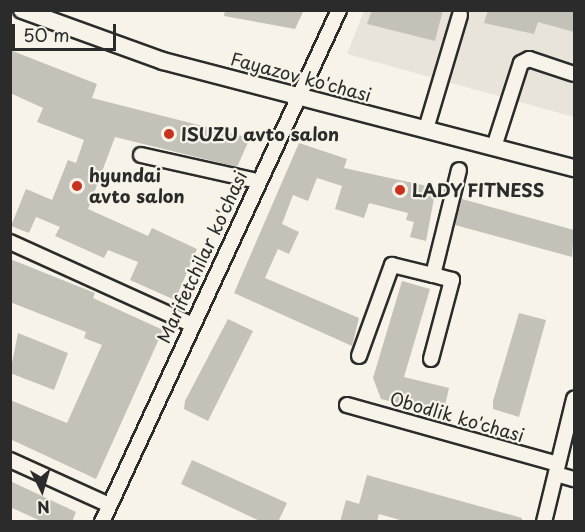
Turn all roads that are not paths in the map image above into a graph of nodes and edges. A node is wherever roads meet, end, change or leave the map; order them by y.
1 (22, 10) edge
2 (339, 10) edge
3 (460, 15) dead end
4 (574, 74) edge
5 (298, 96) junction
6 (426, 129) junction
7 (494, 147) junction
8 (141, 155) dead end
9 (574, 168) edge
10 (459, 171) dead end
11 (257, 181) junction
12 (10, 242) edge
13 (433, 275) junction
14 (191, 324) junction
15 (359, 356) dead end
16 (431, 359) dead end
17 (574, 399) edge
18 (347, 405) dead end
19 (10, 460) edge
20 (557, 469) junction
21 (574, 479) edge
22 (109, 505) junction
23 (102, 522) edge
24 (544, 522) edge

1 - 5 main road, Fayazov ko'chasi
2 - 5 street, Marifetchilar ko'chasi
3 - 6 street
4 - 7 street
5 - 6 main road, Fayazov ko'chasi
5 - 11 street, Marifetchilar ko'chasi
6 - 7 main road, Fayazov ko'chasi
7 - 9 main road, Fayazov ko'chasi
8 - 11 street
10 - 13 street
11 - 14 street, Marifetchilar ko'chasi
12 - 14 street
13 - 15 street
13 - 16 street
14 - 22 street, Marifetchilar ko'chasi
17 - 20 street
18 - 20 street, Obodlik ko'chasi
19 - 22 street
20 - 21 street, Obodlik ko'chasi
20 - 24 street
22 - 23 street, Marifetchilar ko'chasi

